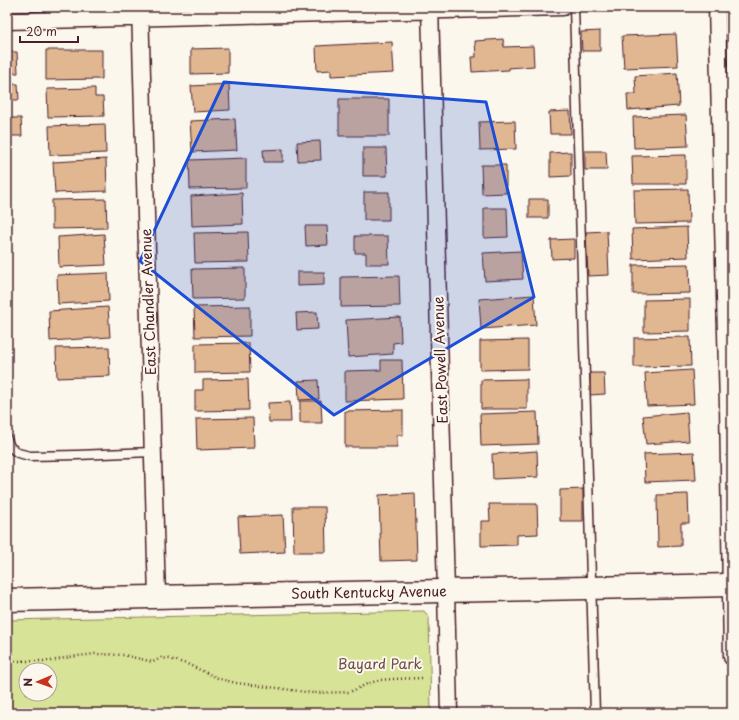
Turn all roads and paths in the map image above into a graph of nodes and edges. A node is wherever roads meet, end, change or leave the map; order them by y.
1 (563, 7) edge
2 (574, 7) edge
3 (717, 7) edge
4 (430, 9) edge
5 (140, 12) edge
6 (7, 21) edge
7 (7, 439) edge
8 (152, 452) junction
9 (731, 585) edge
10 (591, 588) junction
11 (446, 591) junction
12 (157, 597) junction
13 (7, 600) edge
14 (732, 657) edge
15 (7, 661) edge
16 (422, 678) dead end
17 (449, 713) edge
18 (595, 713) edge

1 - 4 street
2 - 10 lane
3 - 9 street
4 - 5 street
4 - 11 street, East Powell Avenue
5 - 6 street
5 - 8 street, East Chandler Avenue
7 - 8 lane
8 - 12 street, East Chandler Avenue
9 - 10 street, South Kentucky Avenue
9 - 14 street
10 - 11 street, South Kentucky Avenue
10 - 18 lane
11 - 12 street, South Kentucky Avenue
11 - 17 street, East Powell Avenue
12 - 13 street, South Kentucky Avenue
15 - 16 path

